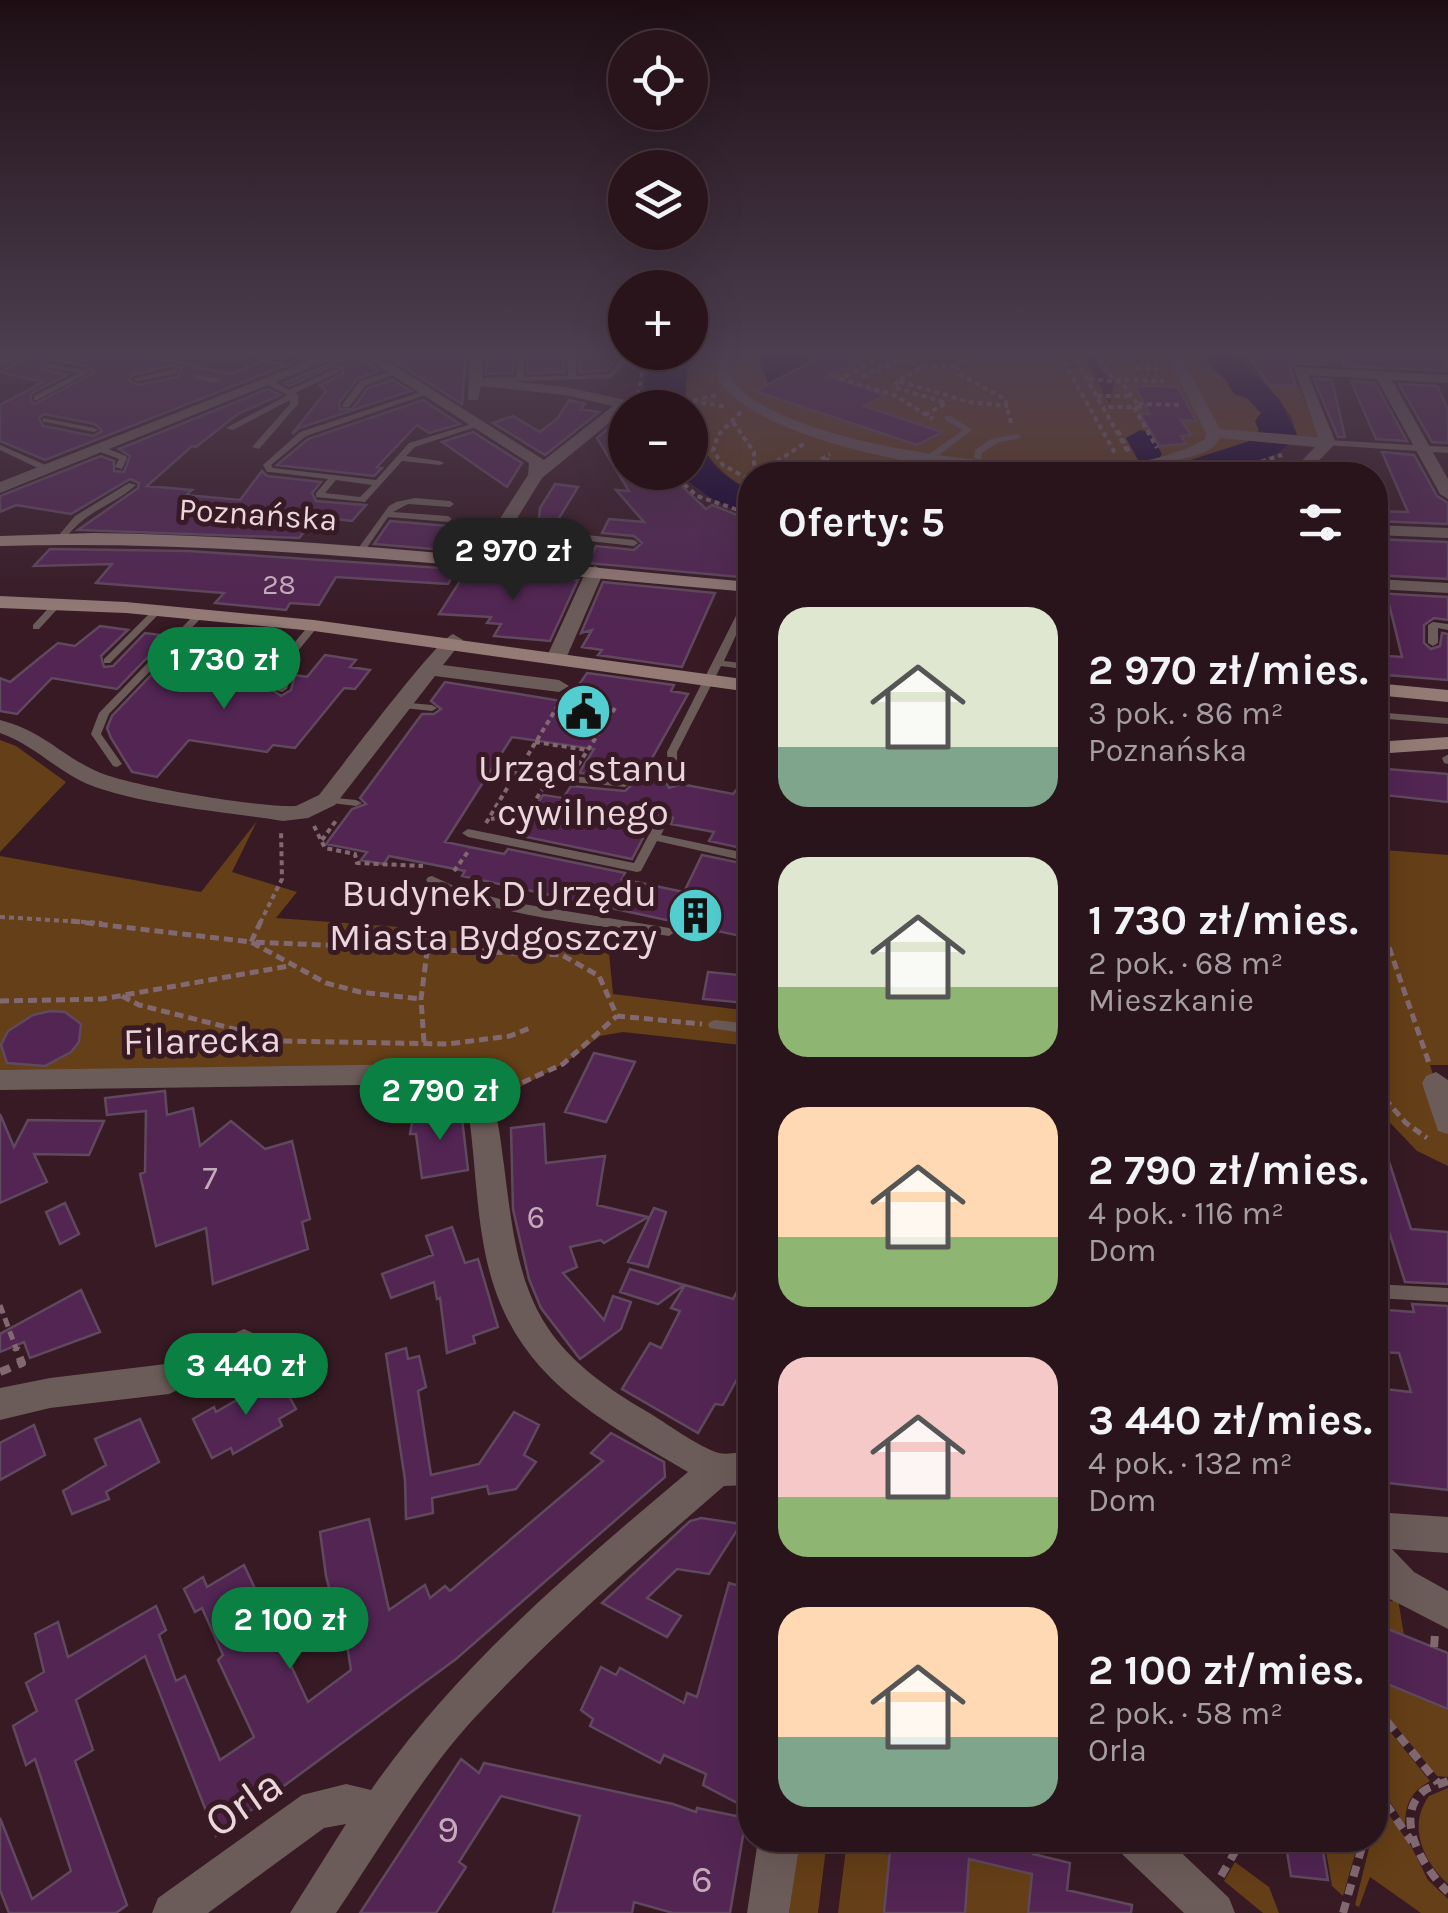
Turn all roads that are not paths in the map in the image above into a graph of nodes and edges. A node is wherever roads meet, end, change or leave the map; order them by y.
1 (111, 441) edge
2 (261, 441) edge
3 (294, 441) edge
4 (424, 441) edge
5 (507, 441) edge
6 (577, 441) edge
7 (838, 441) edge
8 (952, 441) edge
9 (994, 441) edge
10 (1208, 441) edge
11 (1279, 441) edge
12 (1416, 441) edge
13 (1328, 443) junction
14 (0, 447) edge
15 (256, 447) dead end
16 (98, 448) junction
17 (1420, 448) junction
18 (1448, 450) edge
19 (400, 458) junction
20 (978, 458) dead end
21 (928, 459) junction
22 (956, 462) edge
23 (1154, 462) edge
24 (1309, 462) edge
25 (440, 463) dead end
26 (119, 467) dead end
27 (47, 469) junction
28 (536, 474) junction
29 (334, 478) junction
30 (378, 484) junction
31 (132, 485) dead end
32 (0, 488) edge
33 (1448, 494) edge
34 (450, 504) dead end
35 (386, 514) junction
36 (448, 519) dead end
37 (502, 529) junction
38 (1388, 531) edge
39 (1448, 534) edge
40 (62, 537) junction
41 (0, 540) edge
42 (634, 543) dead end
43 (361, 550) junction
44 (483, 559) junction
45 (595, 571) junction
46 (1388, 585) edge
47 (1448, 588) edge
48 (738, 593) edge
49 (0, 602) edge
50 (58, 602) junction
51 (156, 610) junction
52 (200, 614) junction
53 (738, 618) edge
54 (314, 624) junction
55 (36, 626) dead end
56 (1448, 627) edge
57 (452, 640) junction
58 (1434, 643) dead end
59 (558, 654) junction
60 (107, 661) dead end
61 (427, 669) junction
62 (738, 669) edge
63 (713, 671) junction
64 (738, 681) edge
65 (559, 686) dead end
66 (282, 689) dead end
67 (1388, 690) edge
68 (1448, 696) edge
69 (399, 705) junction
70 (432, 708) dead end
71 (1388, 715) edge
72 (1448, 721) edge
73 (0, 726) edge
74 (1448, 743) edge
75 (1388, 747) edge
76 (116, 764) dead end
77 (506, 773) dead end
78 (673, 782) dead end
79 (625, 784) dead end
80 (327, 800) junction
81 (356, 803) dead end
82 (663, 818) dead end
83 (468, 833) dead end
84 (654, 837) junction
85 (738, 855) edge
86 (434, 875) road end
87 (668, 932) dead end
88 (715, 1025) road end
89 (738, 1028) edge
90 (0, 1080) edge
91 (1436, 1083) road end
92 (1442, 1133) edge
93 (1388, 1292) edge
94 (1448, 1295) edge
95 (244, 1344) dead end
96 (0, 1404) edge
97 (738, 1464) edge
98 (738, 1467) edge
99 (1388, 1531) edge
100 (1448, 1535) edge
101 (1388, 1570) edge
102 (1448, 1611) edge
103 (380, 1812) junction
104 (777, 1852) edge
105 (1154, 1852) edge
106 (1216, 1898) edge
107 (172, 1913) edge
108 (311, 1913) edge
109 (768, 1913) edge

1 - 16 street
2 - 15 lane
3 - 29 lane
4 - 19 lane
5 - 28 street
6 - 28 street
7 - 21 street
8 - 21 lane
9 - 20 lane
10 - 23 street
11 - 13 street
12 - 17 street
13 - 17 street
13 - 24 street
14 - 27 lane
16 - 26 lane
16 - 27 street
17 - 18 street
17 - 33 street
19 - 25 lane
19 - 30 lane
21 - 22 street
27 - 32 street
28 - 37 street
29 - 30 lane
29 - 30 lane
31 - 40 lane
34 - 35 lane
35 - 36 lane
35 - 43 lane
37 - 42 lane
37 - 44 street
38 - 39 street
40 - 41 main road, Poznańska
40 - 43 main road, Poznańska
43 - 44 main road, Poznańska
44 - 45 main road, Poznańska
45 - 48 main road, Poznańska
45 - 59 street
46 - 47 street
49 - 50 main road
50 - 51 main road
50 - 55 lane
51 - 52 main road
51 - 60 lane
52 - 54 main road
52 - 76 lane
53 - 63 lane
54 - 57 main road
54 - 66 lane
56 - 58 lane
57 - 59 main road
57 - 61 street
59 - 63 main road
61 - 65 street
61 - 69 street
62 - 63 lane
63 - 64 main road
63 - 78 lane
67 - 68 main road
69 - 70 lane
69 - 80 street
71 - 72 lane
73 - 80 street
74 - 75 main road
77 - 79 lane
80 - 81 lane
82 - 84 lane
83 - 84 lane
84 - 85 lane
86 - 87 lane
88 - 89 lane
90 - 97 street, Filarecka
91 - 92 street
93 - 94 lane
95 - 96 street
98 - 103 street
99 - 100 street
101 - 102 street
103 - 107 street, Orla
103 - 108 street
104 - 109 street
105 - 106 street

